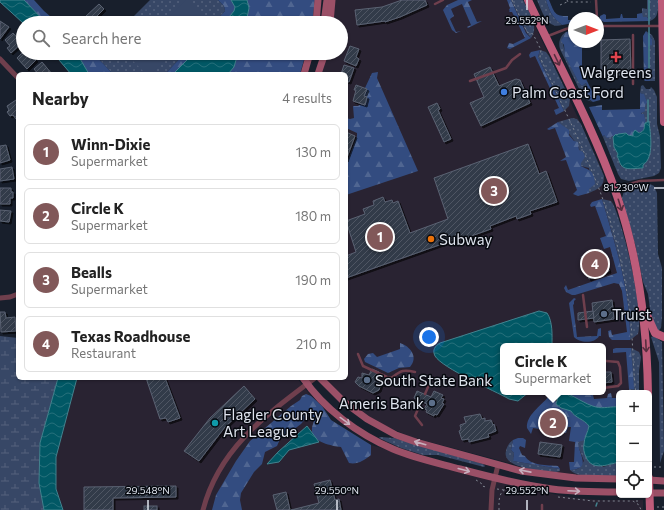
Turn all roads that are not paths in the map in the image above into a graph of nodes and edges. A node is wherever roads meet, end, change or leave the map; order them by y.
1 (318, 0) edge
2 (327, 0) edge
3 (332, 0) edge
4 (443, 0) edge
5 (528, 0) edge
6 (662, 0) edge
7 (596, 1) edge
8 (435, 4) dead end
9 (597, 12) edge
10 (317, 16) edge
11 (325, 16) edge
12 (331, 16) edge
13 (663, 24) edge
14 (604, 26) edge
15 (568, 28) edge
16 (633, 35) dead end
17 (546, 38) junction
18 (520, 54) dead end
19 (0, 59) edge
20 (308, 60) edge
21 (323, 60) edge
22 (305, 72) edge
23 (319, 72) edge
24 (16, 76) edge
25 (470, 81) dead end
26 (633, 84) dead end
27 (664, 122) edge
28 (664, 180) edge
29 (614, 189) junction
30 (583, 294) dead end
31 (16, 295) edge
32 (0, 298) edge
33 (642, 305) junction
34 (588, 326) dead end
35 (664, 337) edge
36 (358, 354) dead end
37 (606, 361) dead end
38 (415, 372) dead end
39 (322, 380) edge
40 (431, 380) dead end
41 (305, 381) edge
42 (606, 388) edge
43 (648, 390) edge
44 (425, 394) dead end
45 (421, 402) dead end
46 (422, 425) dead end
47 (498, 465) junction
48 (494, 478) junction
49 (616, 479) edge
50 (652, 479) edge
51 (664, 481) edge
52 (616, 492) edge
53 (652, 493) edge
54 (664, 493) edge
55 (647, 498) edge
56 (542, 505) dead end
57 (644, 509) edge
58 (203, 510) edge
59 (491, 510) edge
60 (542, 510) edge

1 - 10 street
2 - 11 street
3 - 12 street
4 - 8 lane
5 - 17 main road
6 - 13 main road
7 - 9 lane
13 - 14 lane
13 - 27 main road
15 - 17 lane
16 - 26 lane
17 -> 29 main road
18 - 25 lane
19 - 24 street
20 - 22 street
21 - 23 street
28 - 29 lane
29 -> 33 main road
30 - 34 lane
31 - 32 street
33 - 35 main road
33 -> 43 main road
36 - 38 lane
37 - 42 lane
47 -> 39 street
40 - 44 lane
41 -> 48 street
41 - 58 street
45 - 46 lane
47 - 48 street
49 -> 47 street
48 -> 52 street
48 - 59 street
50 - 51 street
53 - 54 street
55 - 57 main road
56 - 60 lane

